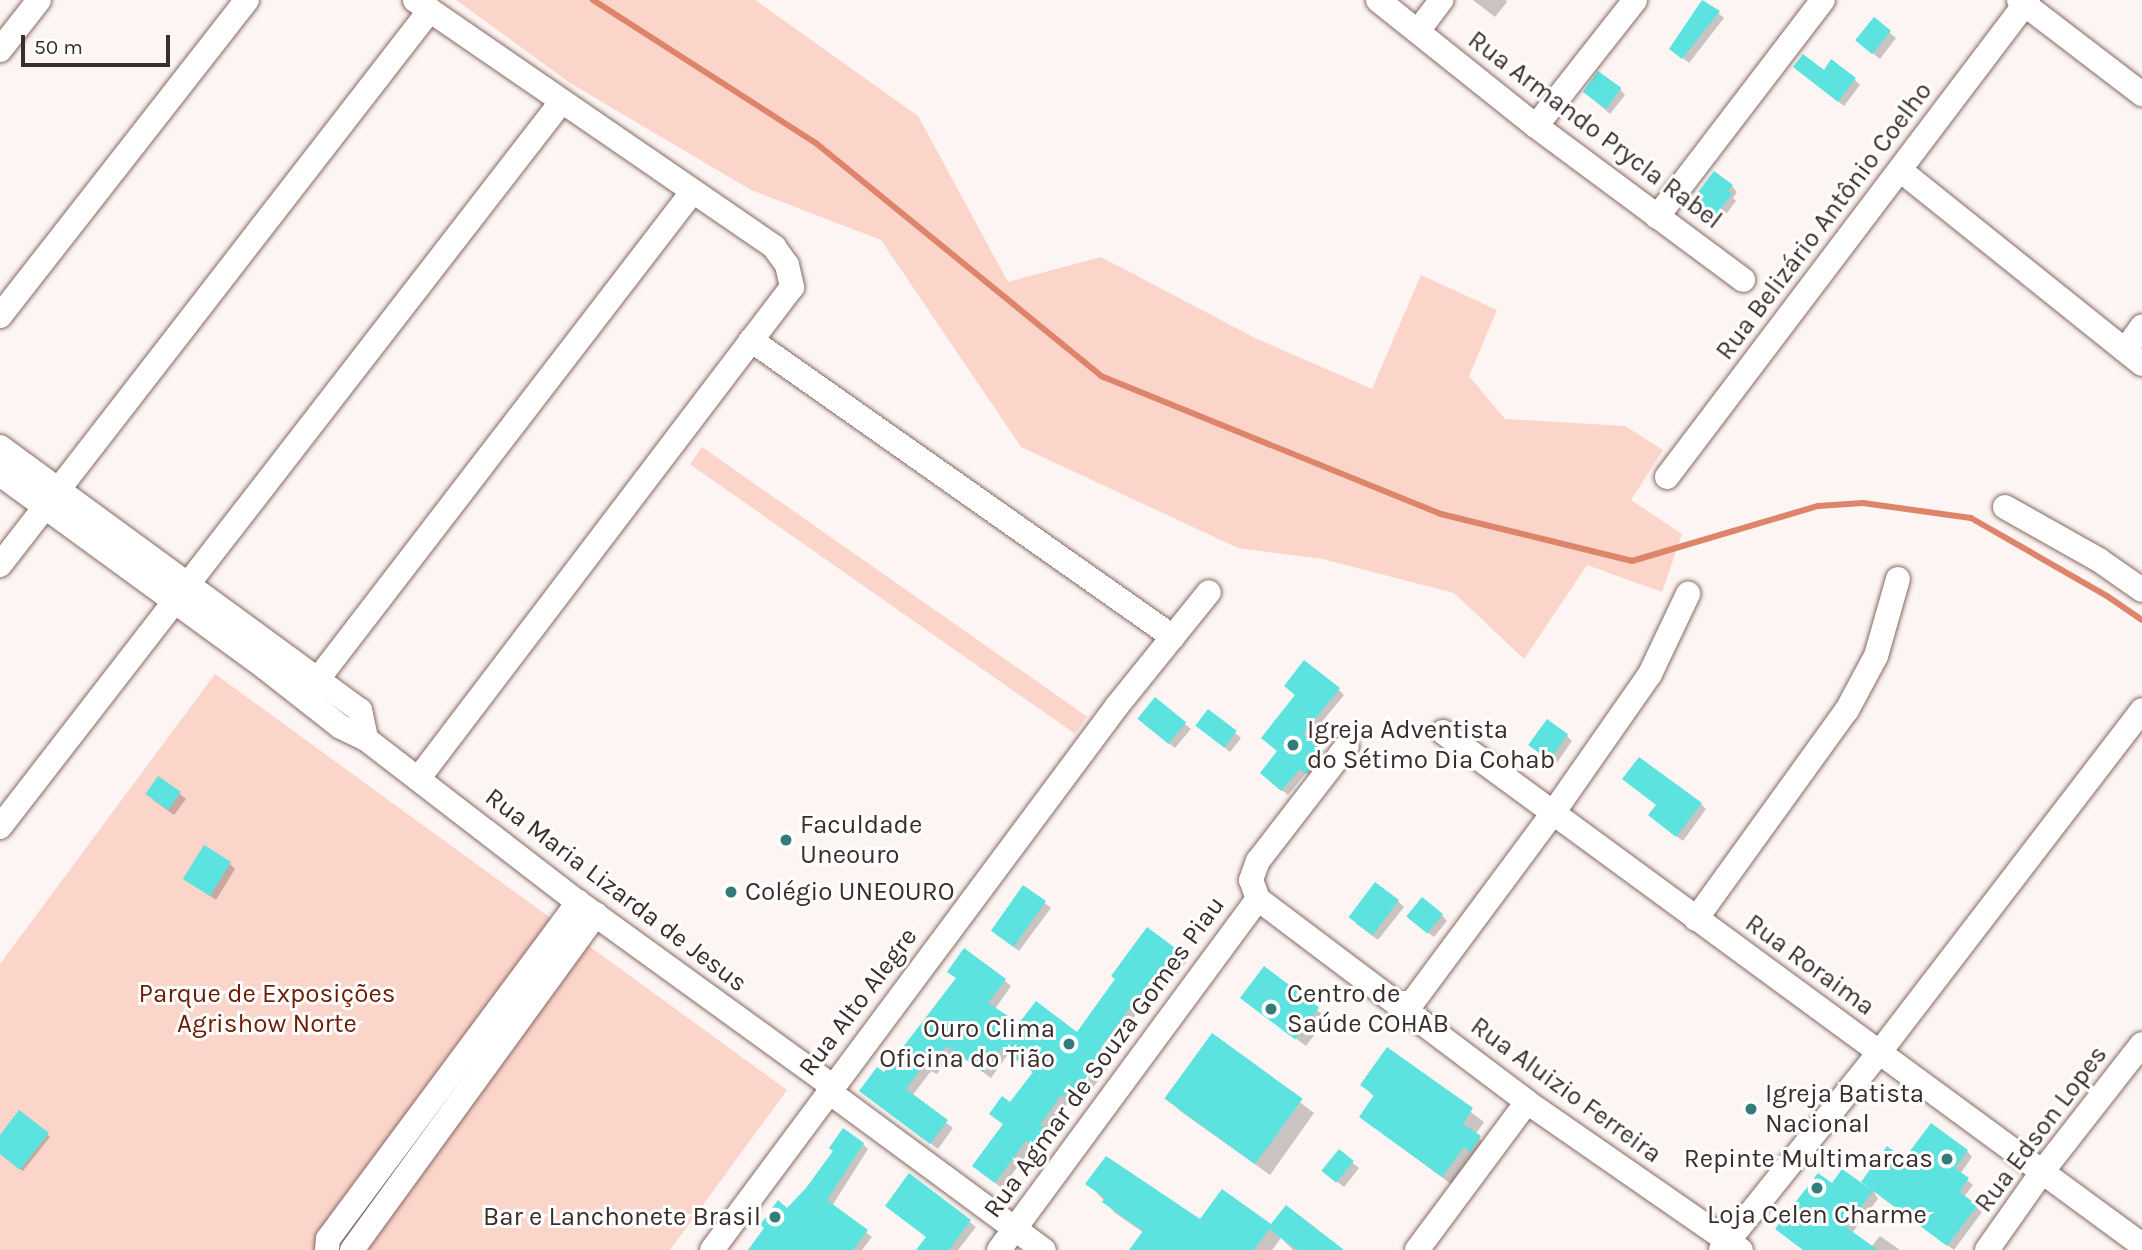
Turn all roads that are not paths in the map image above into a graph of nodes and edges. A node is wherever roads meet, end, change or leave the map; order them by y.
1 (39, 0) edge
2 (247, 0) edge
3 (1441, 0) edge
4 (1635, 0) edge
5 (1823, 0) edge
6 (2024, 2) edge
7 (1392, 4) edge
8 (422, 5) edge
9 (1418, 31) junction
10 (0, 50) edge
11 (2142, 94) edge
12 (562, 101) junction
13 (1536, 126) junction
14 (1900, 170) junction
15 (693, 191) junction
16 (1657, 217) junction
17 (1743, 280) dead end
18 (0, 316) edge
19 (2142, 327) edge
20 (751, 340) junction
21 (2133, 356) edge
22 (0, 447) edge
23 (0, 474) edge
24 (1667, 477) dead end
25 (52, 498) junction
26 (2005, 507) dead end
27 (0, 565) edge
28 (1898, 579) dead end
29 (2142, 590) edge
30 (1209, 592) dead end
31 (181, 593) junction
32 (1688, 594) dead end
33 (1173, 637) junction
34 (318, 679) junction
35 (2142, 710) edge
36 (1443, 732) dead end
37 (366, 739) junction
38 (1347, 746) dead end
39 (418, 779) junction
40 (1553, 813) junction
41 (0, 827) edge
42 (1258, 899) junction
43 (587, 908) junction
44 (1696, 919) junction
45 (1406, 1011) junction
46 (2142, 1044) edge
47 (1879, 1052) junction
48 (830, 1089) junction
49 (1527, 1102) junction
50 (2042, 1172) junction
51 (1015, 1228) junction
52 (2142, 1245) edge
53 (1731, 1247) edge
54 (327, 1250) edge
55 (352, 1250) edge
56 (712, 1250) edge
57 (999, 1250) edge
58 (1044, 1250) edge
59 (1417, 1250) edge
60 (1987, 1250) edge

1 - 10 street
2 - 18 street
3 - 9 street
4 - 13 street
5 - 16 street
6 - 11 street
6 - 14 street, Rua Belizário Antônio Coelho
7 - 9 street, Rua Armando Prycla Rabel
8 - 12 street
8 - 25 street
9 - 13 street, Rua Armando Prycla Rabel
12 - 15 street
12 - 31 street
13 - 16 street, Rua Armando Prycla Rabel
14 - 21 street
14 - 24 street, Rua Belizário Antônio Coelho
15 - 20 street
15 - 34 street
16 - 17 street, Rua Armando Prycla Rabel
19 - 21 street
20 - 33 street
20 - 39 street
22 - 25 street
23 - 25 street
25 - 27 street
25 - 31 street
26 - 29 street
28 - 44 street
30 - 33 street, Rua Alto Alegre
31 - 34 street
31 - 37 street, Rua Maria Lizarda de Jesus
31 - 41 street
32 - 40 street
33 - 48 street, Rua Alto Alegre
34 - 37 street
35 - 47 street
36 - 40 street, Rua Roraima
37 - 39 street, Rua Maria Lizarda de Jesus
38 - 42 street
39 - 43 street, Rua Maria Lizarda de Jesus
40 - 44 street, Rua Roraima
40 - 45 street
42 - 45 street, Rua Aluizio Ferreira
42 - 51 street, Rua Agmar de Souza Gomes Piau
43 - 48 street, Rua Maria Lizarda de Jesus
43 - 54 street
43 - 55 street
44 - 47 street, Rua Roraima
45 - 49 street, Rua Aluizio Ferreira
46 - 50 street, Rua Edson Lopes
47 - 50 street, Rua Roraima
47 - 53 street
48 - 51 street, Rua Maria Lizarda de Jesus
48 - 56 street, Rua Alto Alegre
49 - 53 street, Rua Aluizio Ferreira
49 - 59 street
50 - 52 street, Rua Roraima
50 - 60 street, Rua Edson Lopes
51 - 57 street, Rua Agmar de Souza Gomes Piau
51 - 58 street, Rua Maria Lizarda de Jesus

